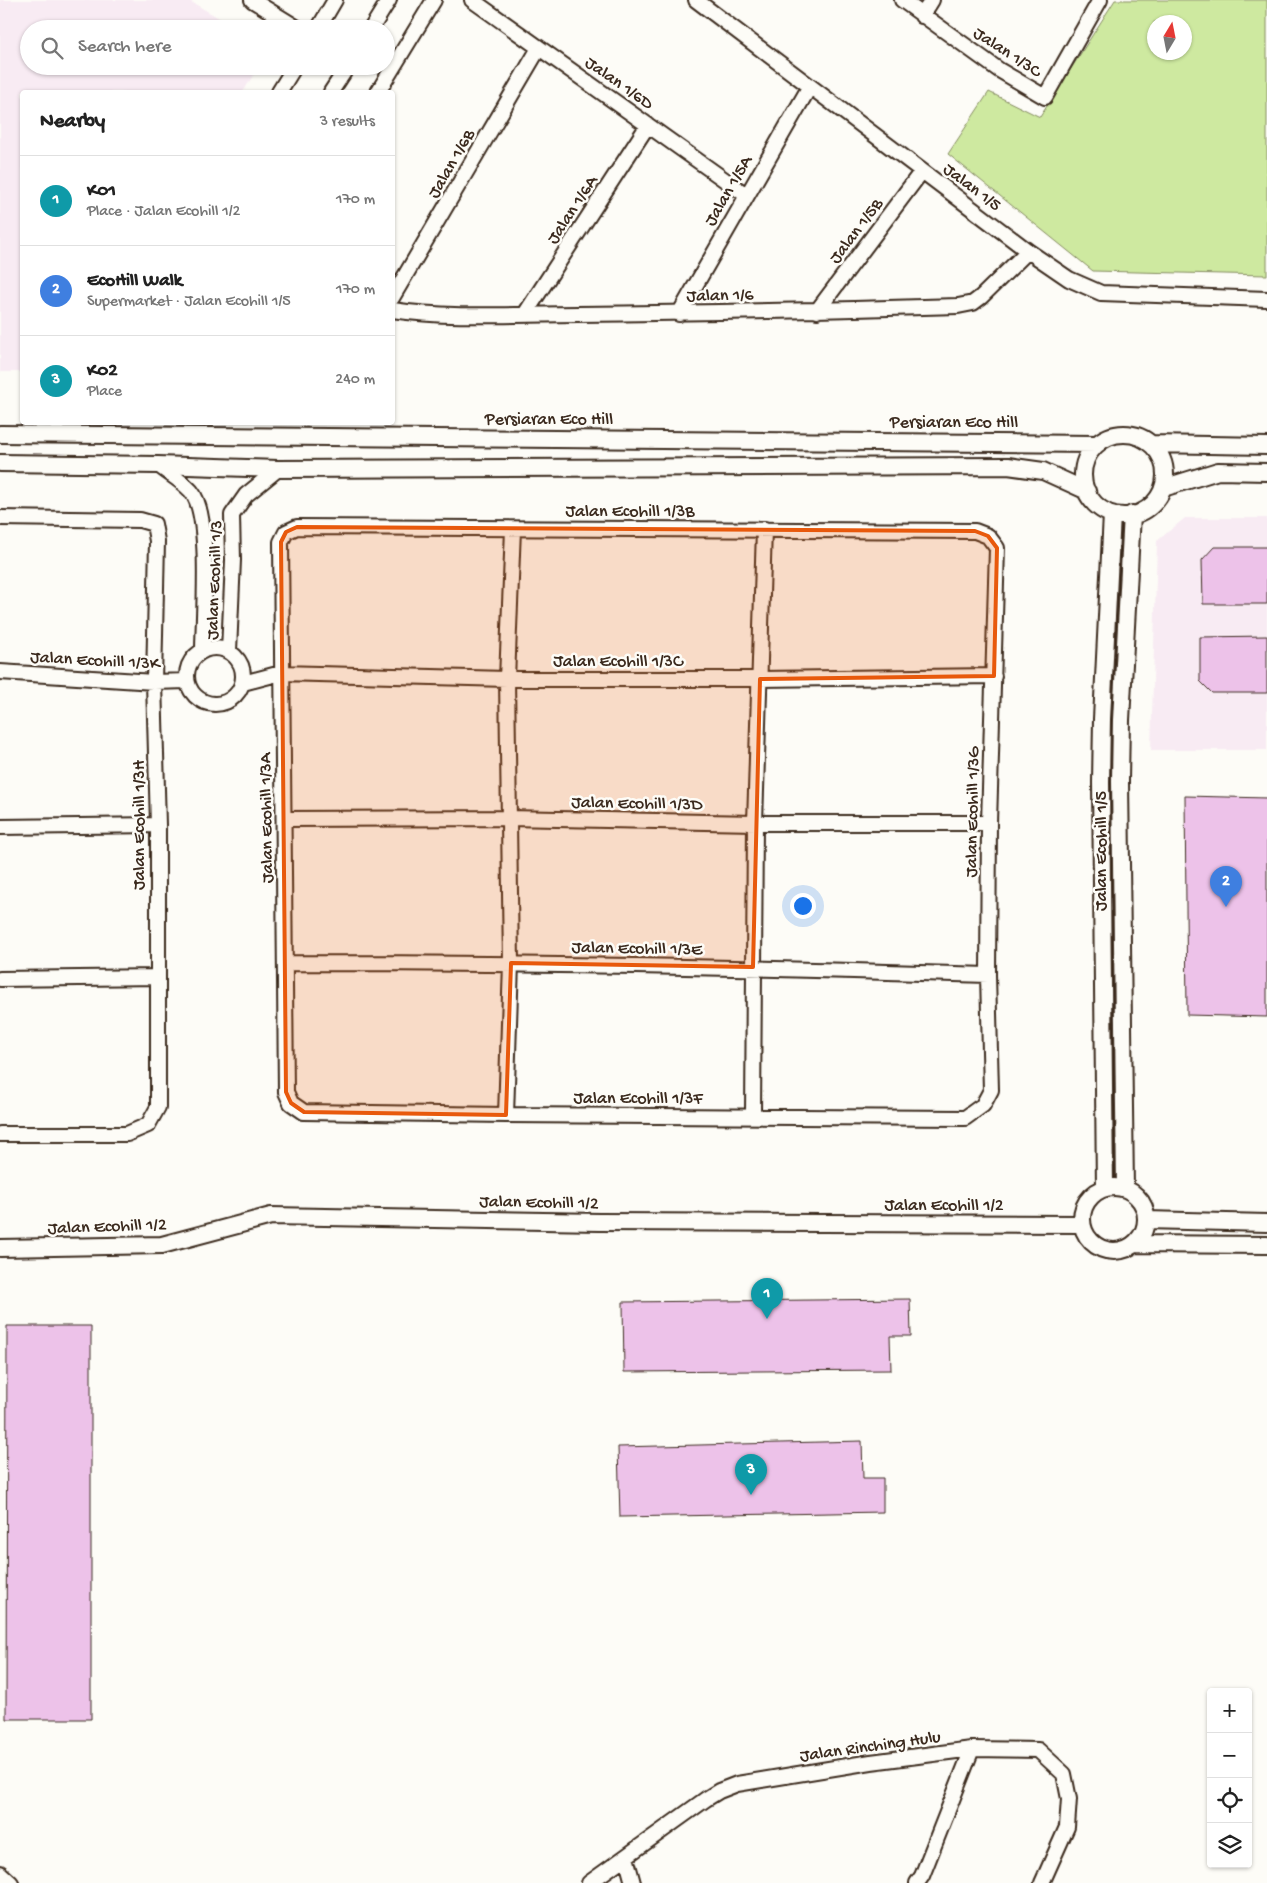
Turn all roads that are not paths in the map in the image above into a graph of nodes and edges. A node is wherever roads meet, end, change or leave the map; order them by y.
1 (252, 0) edge
2 (335, 0) edge
3 (389, 0) edge
4 (434, 0) edge
5 (472, 0) edge
6 (696, 0) edge
7 (902, 0) edge
8 (932, 0) edge
9 (1100, 0) edge
10 (922, 16) junction
11 (284, 20) edge
12 (323, 20) edge
13 (377, 20) edge
14 (540, 48) junction
15 (395, 64) edge
16 (289, 75) edge
17 (342, 75) edge
18 (388, 75) edge
19 (810, 86) junction
20 (280, 90) edge
21 (332, 90) edge
22 (379, 90) edge
23 (648, 125) junction
24 (922, 171) junction
25 (746, 195) junction
26 (1028, 251) junction
27 (395, 293) edge
28 (1267, 299) edge
29 (395, 310) edge
30 (817, 311) junction
31 (525, 314) junction
32 (679, 314) junction
33 (0, 434) edge
34 (1097, 444) junction
35 (1151, 444) junction
36 (1267, 446) edge
37 (0, 463) edge
38 (158, 465) junction
39 (278, 469) junction
40 (1267, 472) edge
41 (1163, 488) junction
42 (1087, 491) junction
43 (1112, 514) junction
44 (1132, 514) junction
45 (0, 518) edge
46 (512, 529) junction
47 (764, 529) junction
48 (975, 531) joint
49 (286, 532) joint
50 (203, 651) junction
51 (229, 651) junction
52 (0, 672) edge
53 (281, 673) junction
54 (994, 676) junction
55 (507, 679) junction
56 (760, 679) junction
57 (187, 681) junction
58 (154, 682) junction
59 (243, 683) junction
60 (508, 818) junction
61 (284, 819) junction
62 (755, 823) junction
63 (989, 823) junction
64 (158, 825) junction
65 (0, 826) edge
66 (286, 963) junction
67 (511, 963) junction
68 (753, 967) junction
69 (988, 974) junction
70 (158, 977) junction
71 (0, 979) edge
72 (291, 1103) joint
73 (983, 1105) joint
74 (506, 1115) junction
75 (753, 1116) junction
76 (0, 1134) edge
77 (1105, 1188) junction
78 (1125, 1188) junction
79 (1146, 1220) junction
80 (1267, 1223) edge
81 (1082, 1224) junction
82 (1134, 1244) junction
83 (1267, 1245) edge
84 (0, 1248) edge
85 (972, 1750) junction
86 (626, 1857) junction
87 (0, 1872) edge
88 (11, 1883) edge
89 (589, 1883) edge
90 (633, 1883) edge
91 (917, 1883) edge
92 (1042, 1883) edge

1 - 11 street
2 - 12 street
3 - 13 street
4 - 15 street
5 - 14 street, Jalan 1/6D
6 - 19 street, Jalan 1/5
7 - 10 street, Jalan 1/3C
8 - 10 street
9 - 10 street, Jalan 1/3C
14 - 23 street, Jalan 1/6D
14 - 27 street, Jalan 1/6B
16 - 20 street
17 - 21 street
18 - 22 street
19 - 24 street, Jalan 1/5
19 - 25 street, Jalan 1/5A
23 - 25 street, Jalan 1/6D
23 - 31 street, Jalan 1/6A
24 - 26 street, Jalan 1/5
24 - 30 street, Jalan 1/5B
25 - 32 street, Jalan 1/5A
26 - 28 street, Jalan 1/5
26 - 30 street, Jalan 1/6
29 - 31 street, Jalan 1/6
30 - 32 street, Jalan 1/6
31 - 32 street, Jalan 1/6
33 - 34 street, Persiaran Eco Hill
34 - 35 street, Persiaran Eco Hill
34 - 42 street
35 - 36 street, Persiaran Eco Hill
35 - 41 street
37 - 38 street
38 - 39 street
38 - 50 street, Jalan Ecohill 1/3
39 - 42 street
39 - 51 street, Jalan Ecohill 1/3
40 - 41 street
41 - 44 street
42 - 43 street
43 - 44 street
43 - 77 street
44 - 78 street, Jalan Ecohill 1/5
45 - 58 street, Jalan Ecohill 1/3H
46 - 47 street, Jalan Ecohill 1/3B
46 - 49 street, Jalan Ecohill 1/3B
46 - 55 street
47 - 48 street, Jalan Ecohill 1/3B
47 - 56 street
48 - 54 street, Jalan Ecohill 1/3G
49 - 53 street, Jalan Ecohill 1/3A
50 - 51 street, Jalan Ecohill 1/3
50 - 57 street, Jalan Ecohill 1/3
51 - 59 street, Jalan Ecohill 1/3
52 - 58 street, Jalan Ecohill 1/3K
53 - 55 street, Jalan Ecohill 1/3C
53 - 59 street, Jalan Ecohill 1/3C
53 - 61 street, Jalan Ecohill 1/3A
54 - 56 street, Jalan Ecohill 1/3C
54 - 63 street, Jalan Ecohill 1/3G
55 - 56 street, Jalan Ecohill 1/3C
55 - 60 street
56 - 62 street
57 - 58 street, Jalan Ecohill 1/3K
57 - 59 street
58 - 64 street, Jalan Ecohill 1/3H
60 - 61 street, Jalan Ecohill 1/3D
60 - 62 street, Jalan Ecohill 1/3D
60 - 67 street
61 - 66 street, Jalan Ecohill 1/3A
62 - 63 street, Jalan Ecohill 1/3D
62 - 68 street
63 - 69 street, Jalan Ecohill 1/3G
64 - 65 street
64 - 70 street, Jalan Ecohill 1/3H
66 - 67 street, Jalan Ecohill 1/3E
66 - 72 street, Jalan Ecohill 1/3A
67 - 68 street, Jalan Ecohill 1/3E
67 - 74 street
68 - 69 street, Jalan Ecohill 1/3E
68 - 75 street
69 - 73 street, Jalan Ecohill 1/3G
70 - 71 street
70 - 76 street, Jalan Ecohill 1/3H
72 - 74 street, Jalan Ecohill 1/3F
73 - 75 street, Jalan Ecohill 1/3F
74 - 75 street, Jalan Ecohill 1/3F
77 - 78 street
77 - 81 street
78 - 79 street
79 - 80 street
79 - 82 street
81 - 82 street
81 - 84 street, Jalan Ecohill 1/2
82 - 83 street
85 - 86 street, Jalan Rinching Hulu
85 - 91 street
85 - 92 street, Jalan Rinching Hulu
86 - 89 street, Jalan Rinching Hulu
86 - 90 street
87 - 88 street

